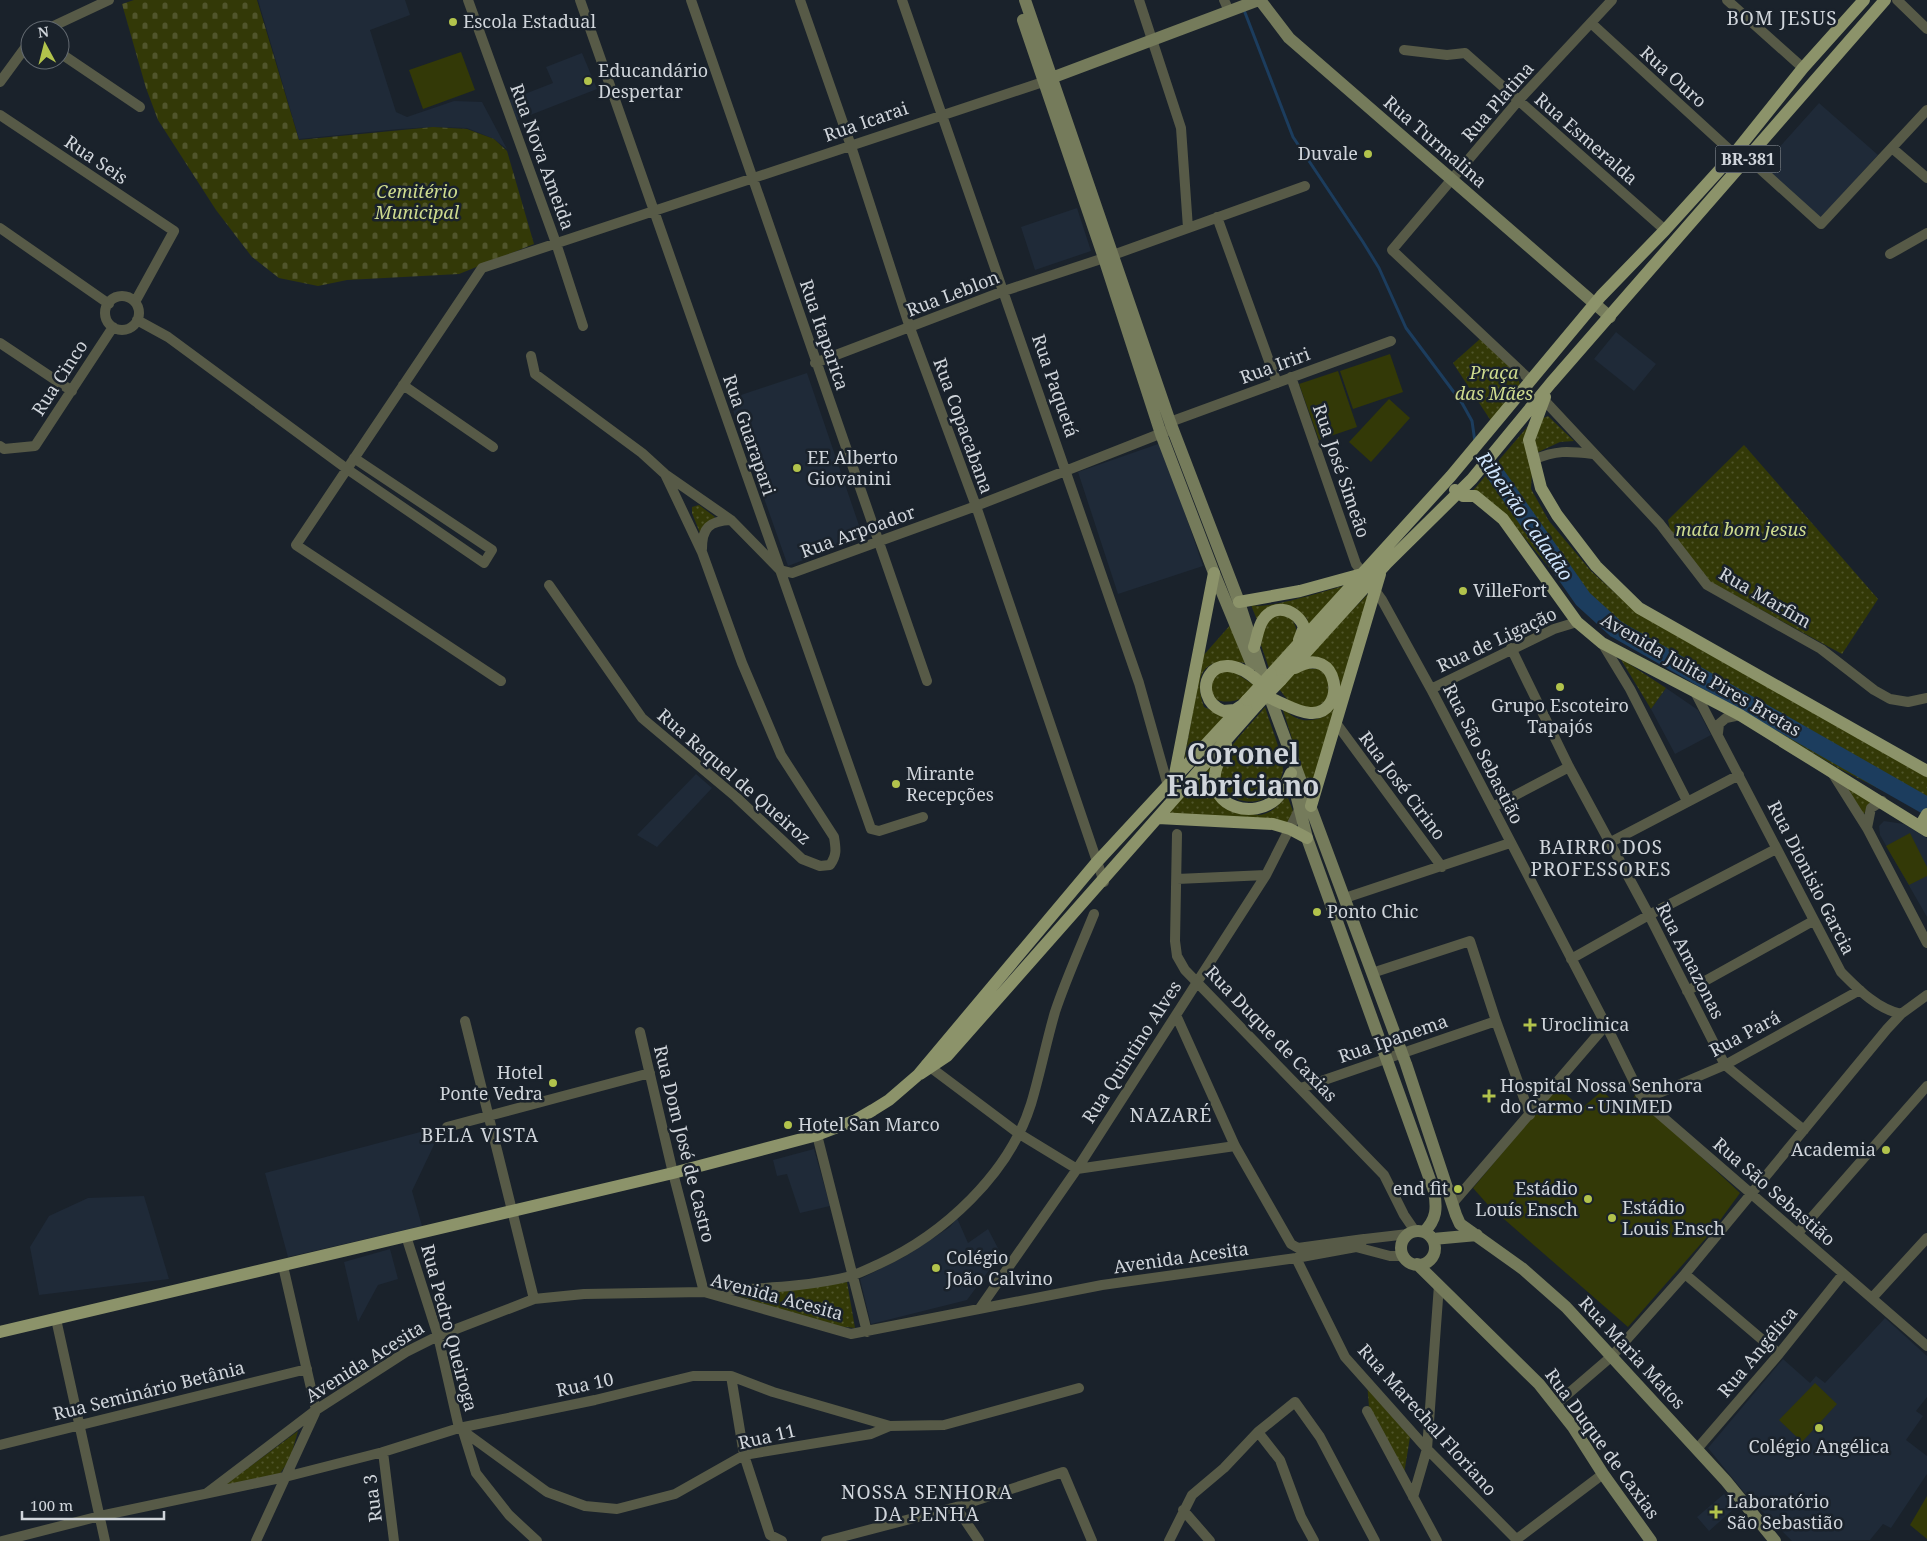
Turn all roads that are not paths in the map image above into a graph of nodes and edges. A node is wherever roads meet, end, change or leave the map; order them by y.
1 (109, 0) edge
2 (468, 0) edge
3 (580, 0) edge
4 (691, 0) edge
5 (800, 0) edge
6 (902, 0) edge
7 (1016, 0) edge
8 (1025, 0) edge
9 (1139, 0) edge
10 (1259, 0) edge
11 (1612, 0) edge
12 (1727, 0) edge
13 (1864, 0) edge
14 (1885, 0) edge
15 (1897, 0) edge
16 (1229, 7) edge
17 (66, 20) edge
18 (1591, 23) junction
19 (1927, 29) edge
20 (1154, 40) junction
21 (1404, 50) dead end
22 (20, 55) edge
23 (70, 59) edge
24 (1803, 68) junction
25 (1047, 80) junction
26 (0, 82) edge
27 (1518, 101) junction
28 (140, 107) dead end
29 (1927, 110) edge
30 (941, 114) junction
31 (0, 115) edge
32 (851, 146) junction
33 (1892, 148) junction
34 (1734, 154) junction
35 (1748, 158) junction
36 (754, 178) junction
37 (1927, 178) edge
38 (1453, 181) junction
39 (1305, 186) dead end
40 (653, 211) junction
41 (1217, 217) junction
42 (0, 228) edge
43 (1188, 228) junction
44 (1665, 230) junction
45 (1927, 233) edge
46 (556, 243) junction
47 (1890, 254) dead end
48 (1109, 256) junction
49 (1004, 291) junction
50 (135, 302) junction
51 (108, 304) junction
52 (1594, 304) junction
53 (1610, 316) junction
54 (137, 320) junction
55 (583, 326) dead end
56 (113, 327) junction
57 (910, 328) junction
58 (1391, 341) dead end
59 (0, 344) edge
60 (531, 356) dead end
61 (815, 363) junction
62 (1291, 378) junction
63 (1530, 380) junction
64 (1276, 383) junction
65 (1551, 383) junction
66 (403, 386) junction
67 (72, 392) junction
68 (1544, 400) junction
69 (1532, 407) junction
70 (1172, 426) junction
71 (1161, 434) junction
72 (0, 446) edge
73 (493, 447) dead end
74 (1593, 454) junction
75 (354, 458) junction
76 (1533, 460) junction
77 (347, 469) junction
78 (1067, 470) junction
79 (665, 474) junction
80 (1451, 476) junction
81 (1461, 495) junction
82 (976, 506) junction
83 (731, 520) junction
84 (880, 542) junction
85 (702, 552) junction
86 (780, 570) junction
87 (1214, 573) junction
88 (1369, 582) junction
89 (549, 585) dead end
90 (1239, 602) junction
91 (1577, 622) junction
92 (1602, 642) junction
93 (1295, 646) junction
94 (1254, 647) junction
95 (1511, 648) junction
96 (1280, 675) junction
97 (501, 681) dead end
98 (927, 681) dead end
99 (1258, 681) junction
100 (1431, 689) junction
101 (1694, 690) junction
102 (1270, 698) junction
103 (1927, 698) edge
104 (1249, 703) junction
105 (1740, 715) junction
106 (1336, 723) junction
107 (1718, 733) junction
108 (1230, 736) junction
109 (1569, 766) junction
110 (1831, 770) junction
111 (1927, 771) edge
112 (1291, 772) junction
113 (1739, 775) junction
114 (1171, 782) junction
115 (1687, 801) junction
116 (1882, 801) junction
117 (1306, 807) junction
118 (1493, 807) junction
119 (922, 817) dead end
120 (1158, 818) junction
121 (1925, 822) edge
122 (1867, 828) junction
123 (1290, 829) junction
124 (1177, 834) dead end
125 (1306, 838) junction
126 (1609, 842) junction
127 (1510, 843) junction
128 (1776, 849) junction
129 (1096, 863) junction
130 (1442, 867) junction
131 (1266, 875) junction
132 (1177, 879) junction
133 (1104, 882) junction
134 (1345, 898) junction
135 (1094, 914) dead end
136 (1649, 914) junction
137 (1813, 921) junction
138 (1927, 943) edge
139 (1571, 959) junction
140 (1372, 973) junction
141 (1196, 983) junction
142 (1860, 990) junction
143 (1688, 991) junction
144 (1927, 995) edge
145 (1901, 1014) junction
146 (1176, 1015) junction
147 (465, 1021) dead end
148 (1496, 1021) junction
149 (1606, 1025) junction
150 (640, 1032) dead end
151 (1402, 1054) junction
152 (1387, 1059) junction
153 (1725, 1065) junction
154 (924, 1069) junction
155 (650, 1073) junction
156 (1927, 1086) edge
157 (1300, 1088) junction
158 (1643, 1100) junction
159 (1530, 1115) junction
160 (488, 1116) junction
161 (447, 1127) dead end
162 (1804, 1130) junction
163 (817, 1134) junction
164 (1018, 1134) junction
165 (1235, 1146) junction
166 (1077, 1169) junction
167 (672, 1173) junction
168 (1752, 1193) junction
169 (1452, 1204) junction
170 (512, 1211) junction
171 (1798, 1233) junction
172 (1420, 1234) junction
173 (1477, 1235) junction
174 (406, 1236) junction
175 (1927, 1238) edge
176 (1365, 1239) junction
177 (1356, 1247) junction
178 (1404, 1256) junction
179 (1296, 1258) junction
180 (1417, 1264) junction
181 (283, 1266) junction
182 (1684, 1274) junction
183 (1843, 1274) junction
184 (852, 1276) junction
185 (1439, 1285) junction
186 (704, 1292) junction
187 (1872, 1298) junction
188 (534, 1299) junction
189 (980, 1308) junction
190 (56, 1319) junction
191 (0, 1332) edge
192 (867, 1332) junction
193 (438, 1336) junction
194 (1927, 1346) edge
195 (1779, 1354) junction
196 (1612, 1356) junction
197 (307, 1369) junction
198 (731, 1376) junction
199 (1078, 1388) dead end
200 (1555, 1404) junction
201 (316, 1410) junction
202 (1367, 1411) dead end
203 (79, 1425) junction
204 (890, 1426) junction
205 (461, 1429) junction
206 (1258, 1432) junction
207 (0, 1445) edge
208 (1427, 1449) junction
209 (1697, 1450) junction
210 (383, 1452) junction
211 (744, 1455) junction
212 (1603, 1474) junction
213 (285, 1477) junction
214 (207, 1493) junction
215 (1412, 1497) junction
216 (956, 1507) junction
217 (1183, 1510) junction
218 (100, 1516) junction
219 (1518, 1540) edge
220 (2, 1541) edge
221 (105, 1541) edge
222 (256, 1541) edge
223 (394, 1541) edge
224 (537, 1541) edge
225 (782, 1541) edge
226 (826, 1541) edge
227 (979, 1541) edge
228 (1092, 1541) edge
229 (1169, 1541) edge
230 (1210, 1541) edge
231 (1314, 1541) edge
232 (1375, 1541) edge
233 (1437, 1541) edge
234 (1651, 1541) edge
235 (1774, 1541) edge

1 - 17 street
2 - 46 street, Rua Nova Ameida
3 - 40 street, Rua Guarapari
4 - 36 street, Rua Itaparica
5 - 32 street, Rua Copacabana
6 - 30 street, Rua Paquetá
7 - 25 main road
8 - 25 main road
9 - 20 street
10 - 16 main road, Rua Icarai
10 - 38 main road, Rua Turmalina
11 - 18 street, Rua Platina
12 - 24 street
13 - 24 main road, BR-381
14 - 35 main road, BR-381
15 - 19 street
16 - 20 main road, Rua Icarai
18 - 27 street, Rua Platina
18 - 34 street, Rua Ouro
20 - 25 main road, Rua Icarai
20 - 43 street
21 - 27 street, Rua Esmeralda
22 - 26 street
23 - 28 street
24 - 34 main road, BR-381
25 - 30 street, Rua Icarai
25 - 48 main road
27 - 38 street, Rua Platina
27 - 44 street, Rua Esmeralda
29 - 33 street
30 - 32 street, Rua Icarai
30 - 49 street, Rua Paquetá
31 - 50 street, Rua Seis
32 - 36 street, Rua Icarai
32 - 57 street, Rua Copacabana
33 - 35 street
33 - 37 street
34 - 44 main road, BR-381
35 - 53 main road, BR-381
36 - 40 street, Rua Icarai
36 - 61 street, Rua Itaparica
38 - 52 main road, Rua Turmalina
38 - 63 street, Rua Platina
39 - 41 street, Rua Leblon
40 - 46 street, Rua Icarai
40 - 86 street, Rua Guarapari
41 - 43 street, Rua Leblon
41 - 64 street
42 - 51 street
43 - 48 street, Rua Leblon
44 - 52 main road, BR-381
45 - 47 street
46 - 55 street, Rua Nova Ameida
46 - 66 street, Rua Icarai
48 - 49 street, Rua Leblon
48 - 70 main road
48 - 71 main road
49 - 57 street, Rua Leblon
49 - 78 street, Rua Paquetá
50 - 51 street
50 - 54 street
51 - 56 street
52 - 53 main road, Rua Turmalina
52 - 63 main road, BR-381
53 - 65 main road, BR-381
54 - 56 street
54 - 77 street
56 - 67 street, Rua Cinco
57 - 61 street, Rua Leblon
57 - 82 street, Rua Copacabana
58 - 62 street, Rua Iriri
59 - 67 street
60 - 79 street, Rua Arpoador
61 - 84 street, Rua Itaparica
62 - 64 street, Rua Iriri
62 - 88 street, Rua José Simeão
63 - 80 main road, BR-381
64 - 70 street, Rua Iriri
65 - 68 main road, Avenida Julita Pires Bretas
65 - 69 main road, BR-381
66 - 73 street
66 - 75 street
67 - 72 street, Rua Cinco
68 - 69 street
68 - 74 street, Rua Marfim
68 - 76 main road, Avenida Julita Pires Bretas
69 - 81 main road, BR-381
70 - 71 street, Rua Arpoador
70 - 90 main road
71 - 78 street, Rua Arpoador
71 - 87 main road
74 - 76 street
74 - 103 street, Rua Marfim
75 - 77 street
75 - 77 street
76 - 111 main road, Avenida Julita Pires Bretas
77 - 97 street
78 - 82 street, Rua Arpoador
78 - 114 street, Rua Paquetá
79 - 83 street, Rua Arpoador
79 - 85 street, Rua Raquel de Queiroz
80 - 81 main road
80 - 88 main road
81 - 88 main road
81 - 91 main road, Avenida Julita Pires Bretas
82 - 84 street, Rua Arpoador
82 - 129 street, Rua Copacabana
83 - 85 street
83 - 86 street, Rua Arpoador
84 - 86 street, Rua Arpoador
84 - 98 street, Rua Itaparica
85 - 89 street, Rua Raquel de Queiroz
86 - 119 street, Rua Guarapari
87 - 99 main road
87 - 114 main road
88 - 90 main road
88 - 93 main road
88 - 96 main road
88 - 100 street, Rua São Sebastião
88 - 106 main road
90 - 94 main road
91 - 92 main road, Avenida Julita Pires Bretas
91 - 95 street, Rua de Ligação
92 - 101 main road, Avenida Julita Pires Bretas
92 - 115 street
93 - 94 main road
93 - 96 main road
94 - 102 main road
95 - 100 street, Rua de Ligação
95 - 109 street, Rua Amazonas
96 - 102 main road
96 - 104 main road, bridge
99 - 104 main road
99 - 112 main road
100 - 118 street, Rua São Sebastião
101 - 105 main road, Avenida Julita Pires Bretas
101 - 107 street, Rua Dionisio Garcia
102 - 117 main road
104 - 108 main road
104 - 114 main road
105 - 107 street
105 - 110 main road, Avenida Julita Pires Bretas
106 - 117 main road
106 - 130 street, Rua José Cirino
107 - 113 street, Rua Dionisio Garcia
108 - 112 main road
108 - 120 main road
109 - 118 street
109 - 126 street, Rua Amazonas
110 - 116 main road, Avenida Julita Pires Bretas
110 - 122 street
112 - 117 main road
113 - 115 street
113 - 128 street, Rua Dionisio Garcia
114 - 129 main road
115 - 126 street
116 - 121 main road, Avenida Julita Pires Bretas
116 - 122 street
117 - 123 street, Rua Quintino Alves
117 - 125 main road
117 - 134 main road, Rua Maria Matos
118 - 127 street, Rua São Sebastião
120 - 123 main road
120 - 133 main road
122 - 138 street
123 - 125 main road
123 - 131 street, Rua Quintino Alves
124 - 132 street, Rua Duque de Caxias
125 - 152 main road
126 - 136 street, Rua Amazonas
127 - 130 street
127 - 139 street, Rua São Sebastião
128 - 136 street
128 - 137 street, Rua Dionisio Garcia
129 - 133 street, Rua Copacabana
129 - 154 main road
130 - 134 street
131 - 132 street
131 - 141 street, Rua Quintino Alves
132 - 141 street, Rua Duque de Caxias
133 - 154 main road
134 - 140 main road, Rua Maria Matos
135 - 164 street
136 - 139 street
136 - 143 street, Rua Amazonas
137 - 142 street, Rua Dionisio Garcia
137 - 143 street
139 - 149 street, Rua São Sebastião
140 - 148 street
140 - 151 main road, Rua Maria Matos
141 - 146 street, Rua Quintino Alves
141 - 157 street, Rua Duque de Caxias
142 - 145 street, Rua Dionisio Garcia
142 - 153 street, Rua Pará
143 - 153 street, Rua Amazonas
144 - 145 street
145 - 162 street
146 - 165 street
146 - 166 street, Rua Quintino Alves
147 - 160 street
148 - 151 street, Rua Ipanema
148 - 159 street
149 - 158 street, Rua São Sebastião
149 - 159 street
150 - 155 street, Rua Dom José de Castro
151 - 152 street, Rua Ipanema
151 - 169 main road, Rua Maria Matos
152 - 157 street, Rua Ipanema
152 - 172 main road
153 - 158 street, Rua Pará
153 - 162 street, Rua Amazonas
154 - 163 main road
154 - 164 street
155 - 160 street
155 - 167 street, Rua Dom José de Castro
156 - 171 street
157 - 172 street, Rua Duque de Caxias
158 - 168 street, Rua São Sebastião
159 - 169 street
160 - 161 street
160 - 170 street
162 - 168 street
163 - 167 main road
163 - 184 street
164 - 166 street
164 - 184 street
165 - 166 street
165 - 176 street
166 - 189 street, Rua Quintino Alves
167 - 170 main road
167 - 186 street, Rua Dom José de Castro
168 - 171 street, Rua São Sebastião
168 - 182 street
169 - 172 main road
169 - 173 main road, Rua Maria Matos
170 - 174 main road
170 - 188 street
171 - 183 street, Rua São Sebastião
172 - 173 main road
172 - 176 street
172 - 178 main road
172 - 180 main road
173 - 196 main road, Rua Maria Matos
174 - 181 main road
174 - 193 street, Rua Pedro Queiroga
175 - 187 street
176 - 177 street
177 - 178 street, Avenida Acesita
177 - 179 street, Avenida Acesita
178 - 180 main road
179 - 189 street, Avenida Acesita
179 - 208 street, Rua Marechal Floriano
180 - 185 main road, Rua Duque de Caxias
181 - 190 main road
181 - 197 street
182 - 195 street
182 - 196 street
183 - 187 street, Rua São Sebastião
183 - 195 street, Rua Angélica
184 - 186 street
184 - 192 street
185 - 200 main road, Rua Duque de Caxias
185 - 208 street
186 - 188 street, Avenida Acesita
186 - 192 street, Avenida Acesita
187 - 194 street, Rua São Sebastião
188 - 193 street, Avenida Acesita
189 - 192 street, Avenida Acesita
190 - 191 main road
190 - 203 street
193 - 201 street, Avenida Acesita
193 - 205 street, Rua Pedro Queiroga
195 - 209 street, Rua Angélica
196 - 200 street
196 - 209 main road, Rua Maria Matos
197 - 201 street
197 - 203 street, Rua Seminário Betânia
198 - 204 street, Rua 10
198 - 205 street, Rua 10
198 - 211 street
199 - 204 street, Rua 11
200 - 212 main road, Rua Duque de Caxias
201 - 213 street
201 - 214 street, Avenida Acesita
202 - 215 street
203 - 207 street, Rua Seminário Betânia
203 - 218 street
204 - 211 street, Rua 11
205 - 210 street, Rua 10
205 - 211 street, Rua 11
205 - 224 street, Rua Pedro Queiroga
206 - 217 street
206 - 231 street
206 - 232 street
208 - 215 street
208 - 219 street, Rua Marechal Floriano
209 - 235 main road, Rua Maria Matos
210 - 213 street, Rua 10
210 - 223 street, Rua 3
211 - 225 street
212 - 219 street
212 - 234 main road, Rua Duque de Caxias
213 - 214 street, Rua 10
213 - 222 street
214 - 218 street, Rua 10
215 - 233 street
216 - 226 street
216 - 227 street
216 - 228 street
217 - 229 street
217 - 230 street
218 - 220 street, Rua 10
218 - 221 street

